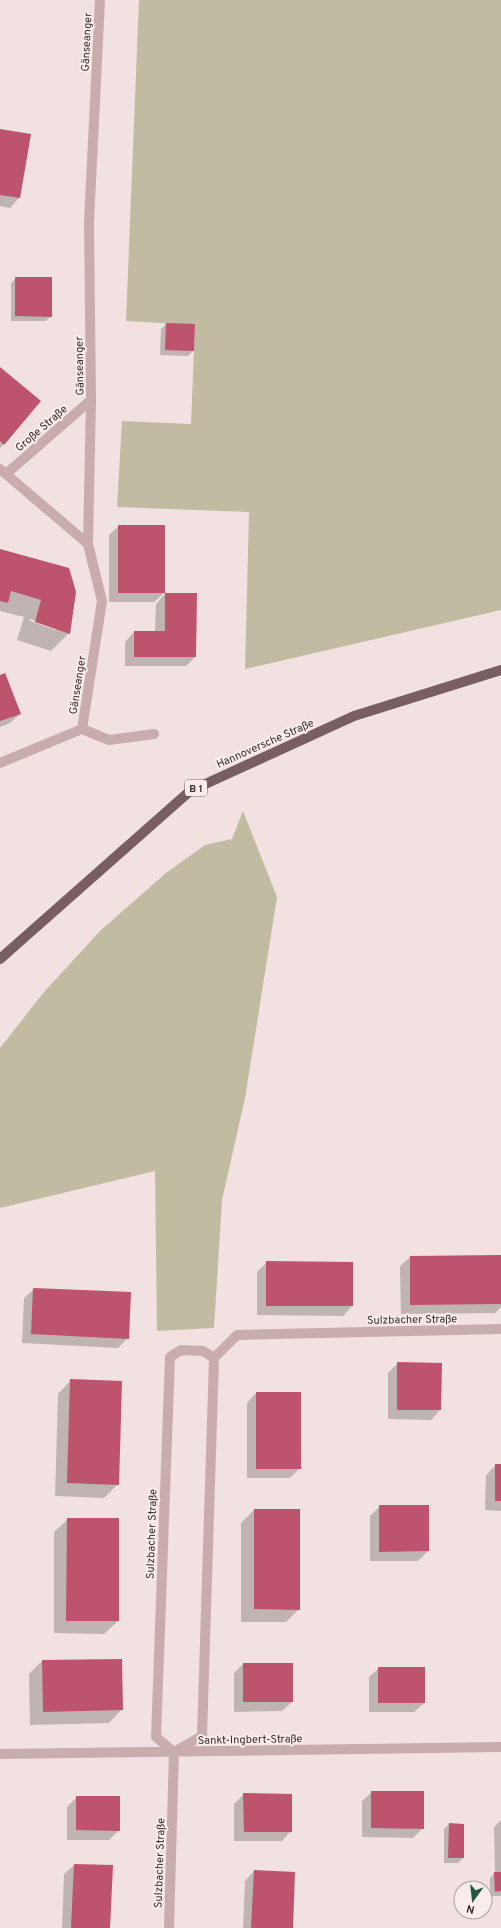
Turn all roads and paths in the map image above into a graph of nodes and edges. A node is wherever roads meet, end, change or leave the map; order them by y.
1 (100, 0) edge
2 (91, 400) junction
3 (3, 472) edge
4 (88, 544) junction
5 (501, 670) edge
6 (82, 729) junction
7 (154, 734) dead end
8 (0, 763) edge
9 (0, 959) edge
10 (501, 1329) edge
11 (214, 1358) junction
12 (501, 1747) edge
13 (174, 1752) junction
14 (0, 1754) edge
15 (169, 1928) edge

1 - 2 street, Gänseanger
2 - 3 street, Große Straße
2 - 4 street, Gänseanger
3 - 4 street, Große Straße
4 - 6 street, Gänseanger
5 - 9 main road, Hannoversche Straße / B 1
6 - 7 street
6 - 8 street
10 - 11 street, Sulzbacher Straße
11 - 13 street
11 - 13 street, Sulzbacher Straße
12 - 13 street, Sankt-Ingbert-Straße
13 - 14 street, Sankt-Ingbert-Straße
13 - 15 street, Sulzbacher Straße

